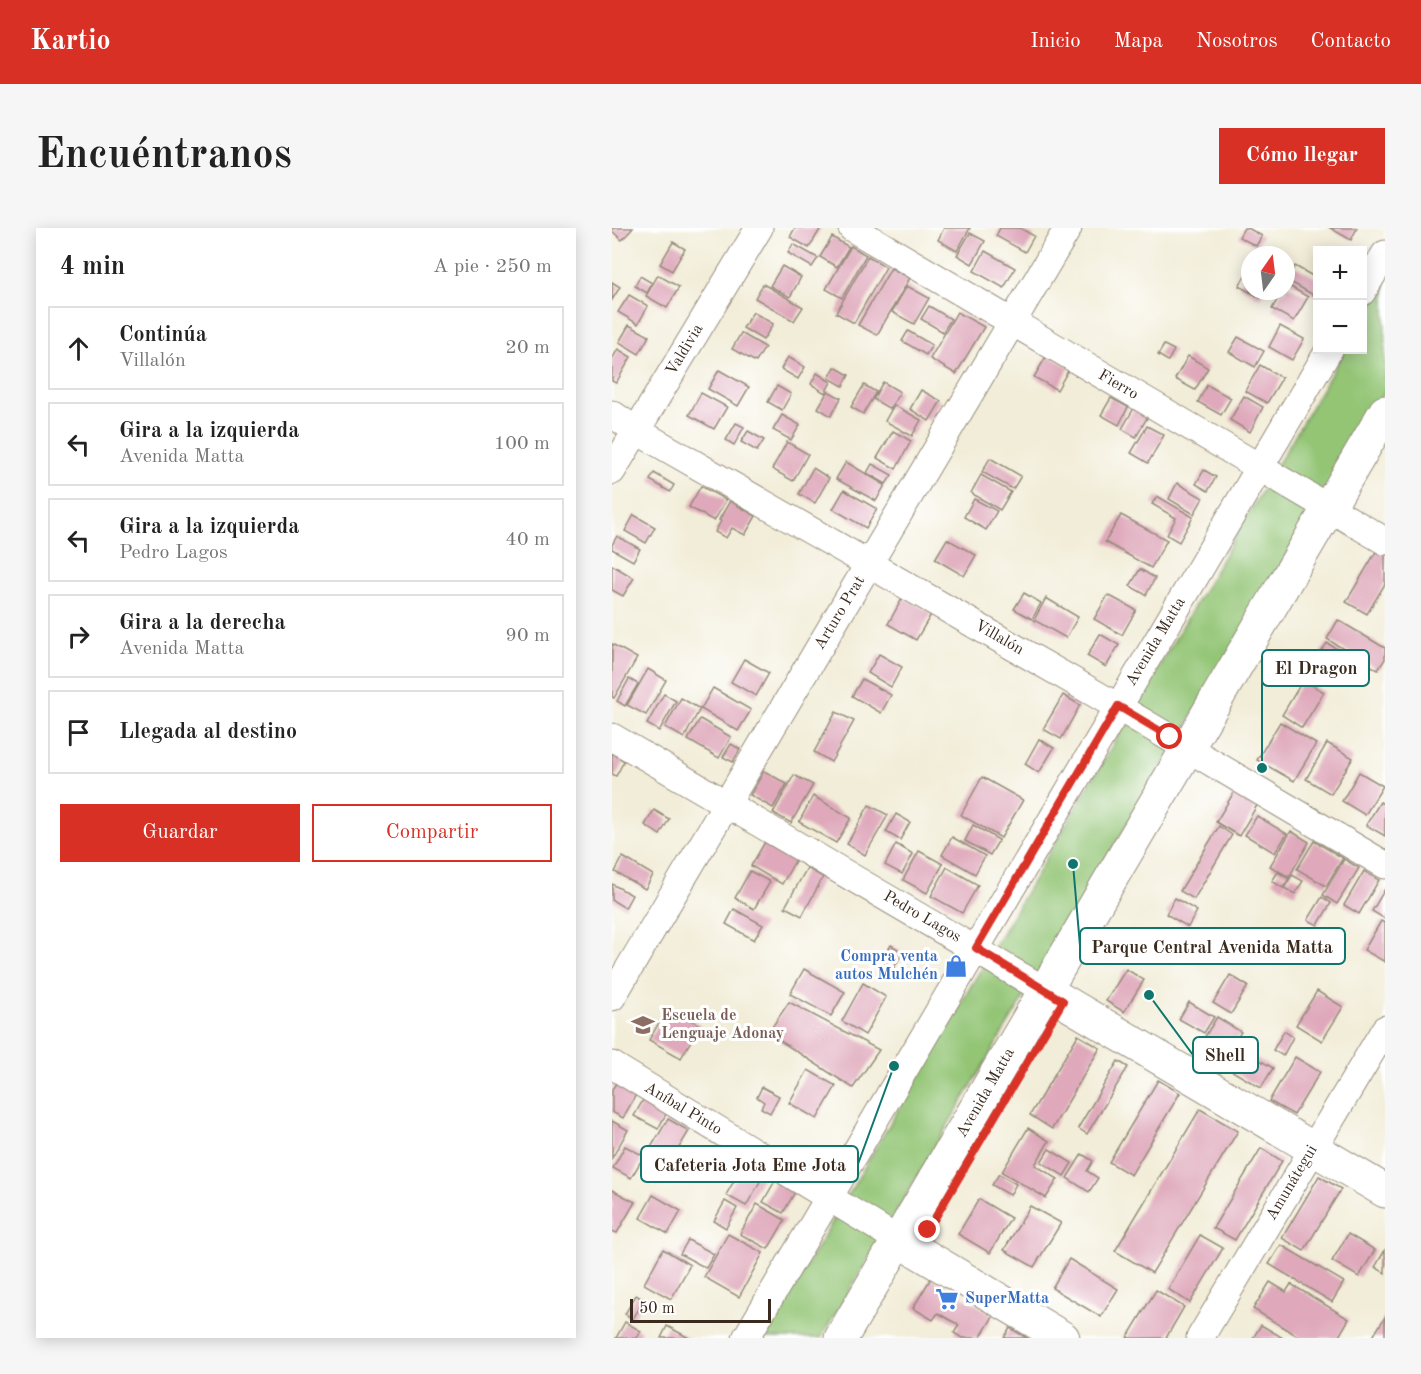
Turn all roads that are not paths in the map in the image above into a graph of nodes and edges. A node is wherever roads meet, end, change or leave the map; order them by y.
1 (759, 228) edge
2 (852, 228) edge
3 (1068, 228) edge
4 (1385, 254) edge
5 (1367, 284) edge
6 (1012, 322) junction
7 (1327, 354) edge
8 (1385, 412) edge
9 (612, 414) edge
10 (637, 430) junction
11 (1385, 455) edge
12 (1259, 467) junction
13 (612, 471) edge
14 (1338, 513) junction
15 (1385, 541) edge
16 (869, 563) junction
17 (1118, 706) junction
18 (612, 737) edge
19 (1197, 753) junction
20 (727, 804) junction
21 (1385, 866) edge
22 (976, 948) junction
23 (1054, 996) junction
24 (612, 997) edge
25 (1385, 1029) edge
26 (612, 1065) edge
27 (1313, 1149) junction
28 (1385, 1191) edge
29 (829, 1197) junction
30 (908, 1245) junction
31 (746, 1338) edge
32 (841, 1338) edge
33 (864, 1338) edge
34 (1063, 1338) edge
35 (1200, 1338) edge

1 - 10 street, Valdivia
2 - 6 street, Fierro
3 - 6 street, Arturo Prat
4 - 5 street
6 - 12 street, Fierro
6 - 16 street, Arturo Prat
7 - 12 street, Avenida Matta
8 - 14 main road, Avenida Matta
9 - 10 street, Villalón
10 - 13 street, Valdivia
10 - 16 street, Villalón
11 - 14 main road, Avenida Matta
12 - 14 street, Fierro
12 - 17 street, Avenida Matta
14 - 15 street, Fierro
14 - 19 main road, Avenida Matta
16 - 17 street, Villalón
16 - 20 street, Arturo Prat
17 - 19 street, Villalón
17 - 22 street, Avenida Matta
18 - 20 street, Pedro Lagos
19 - 21 street, Villalón
19 - 23 main road, Avenida Matta
20 - 22 street, Pedro Lagos
20 - 24 street, Arturo Prat
22 - 23 street, Pedro Lagos
22 - 29 street, Avenida Matta
23 - 27 main road, Pedro Lagos
23 - 30 main road, Avenida Matta
25 - 27 street, Amunátegui
26 - 29 street, Aníbal Pinto
27 - 28 main road, Pedro Lagos
27 - 35 street, Amunátegui
29 - 30 street, Aníbal Pinto
29 - 31 street, Avenida Matta
30 - 32 main road, Avenida Matta
30 - 33 main road, Avenida Matta
30 - 34 main road, Aníbal Pinto

